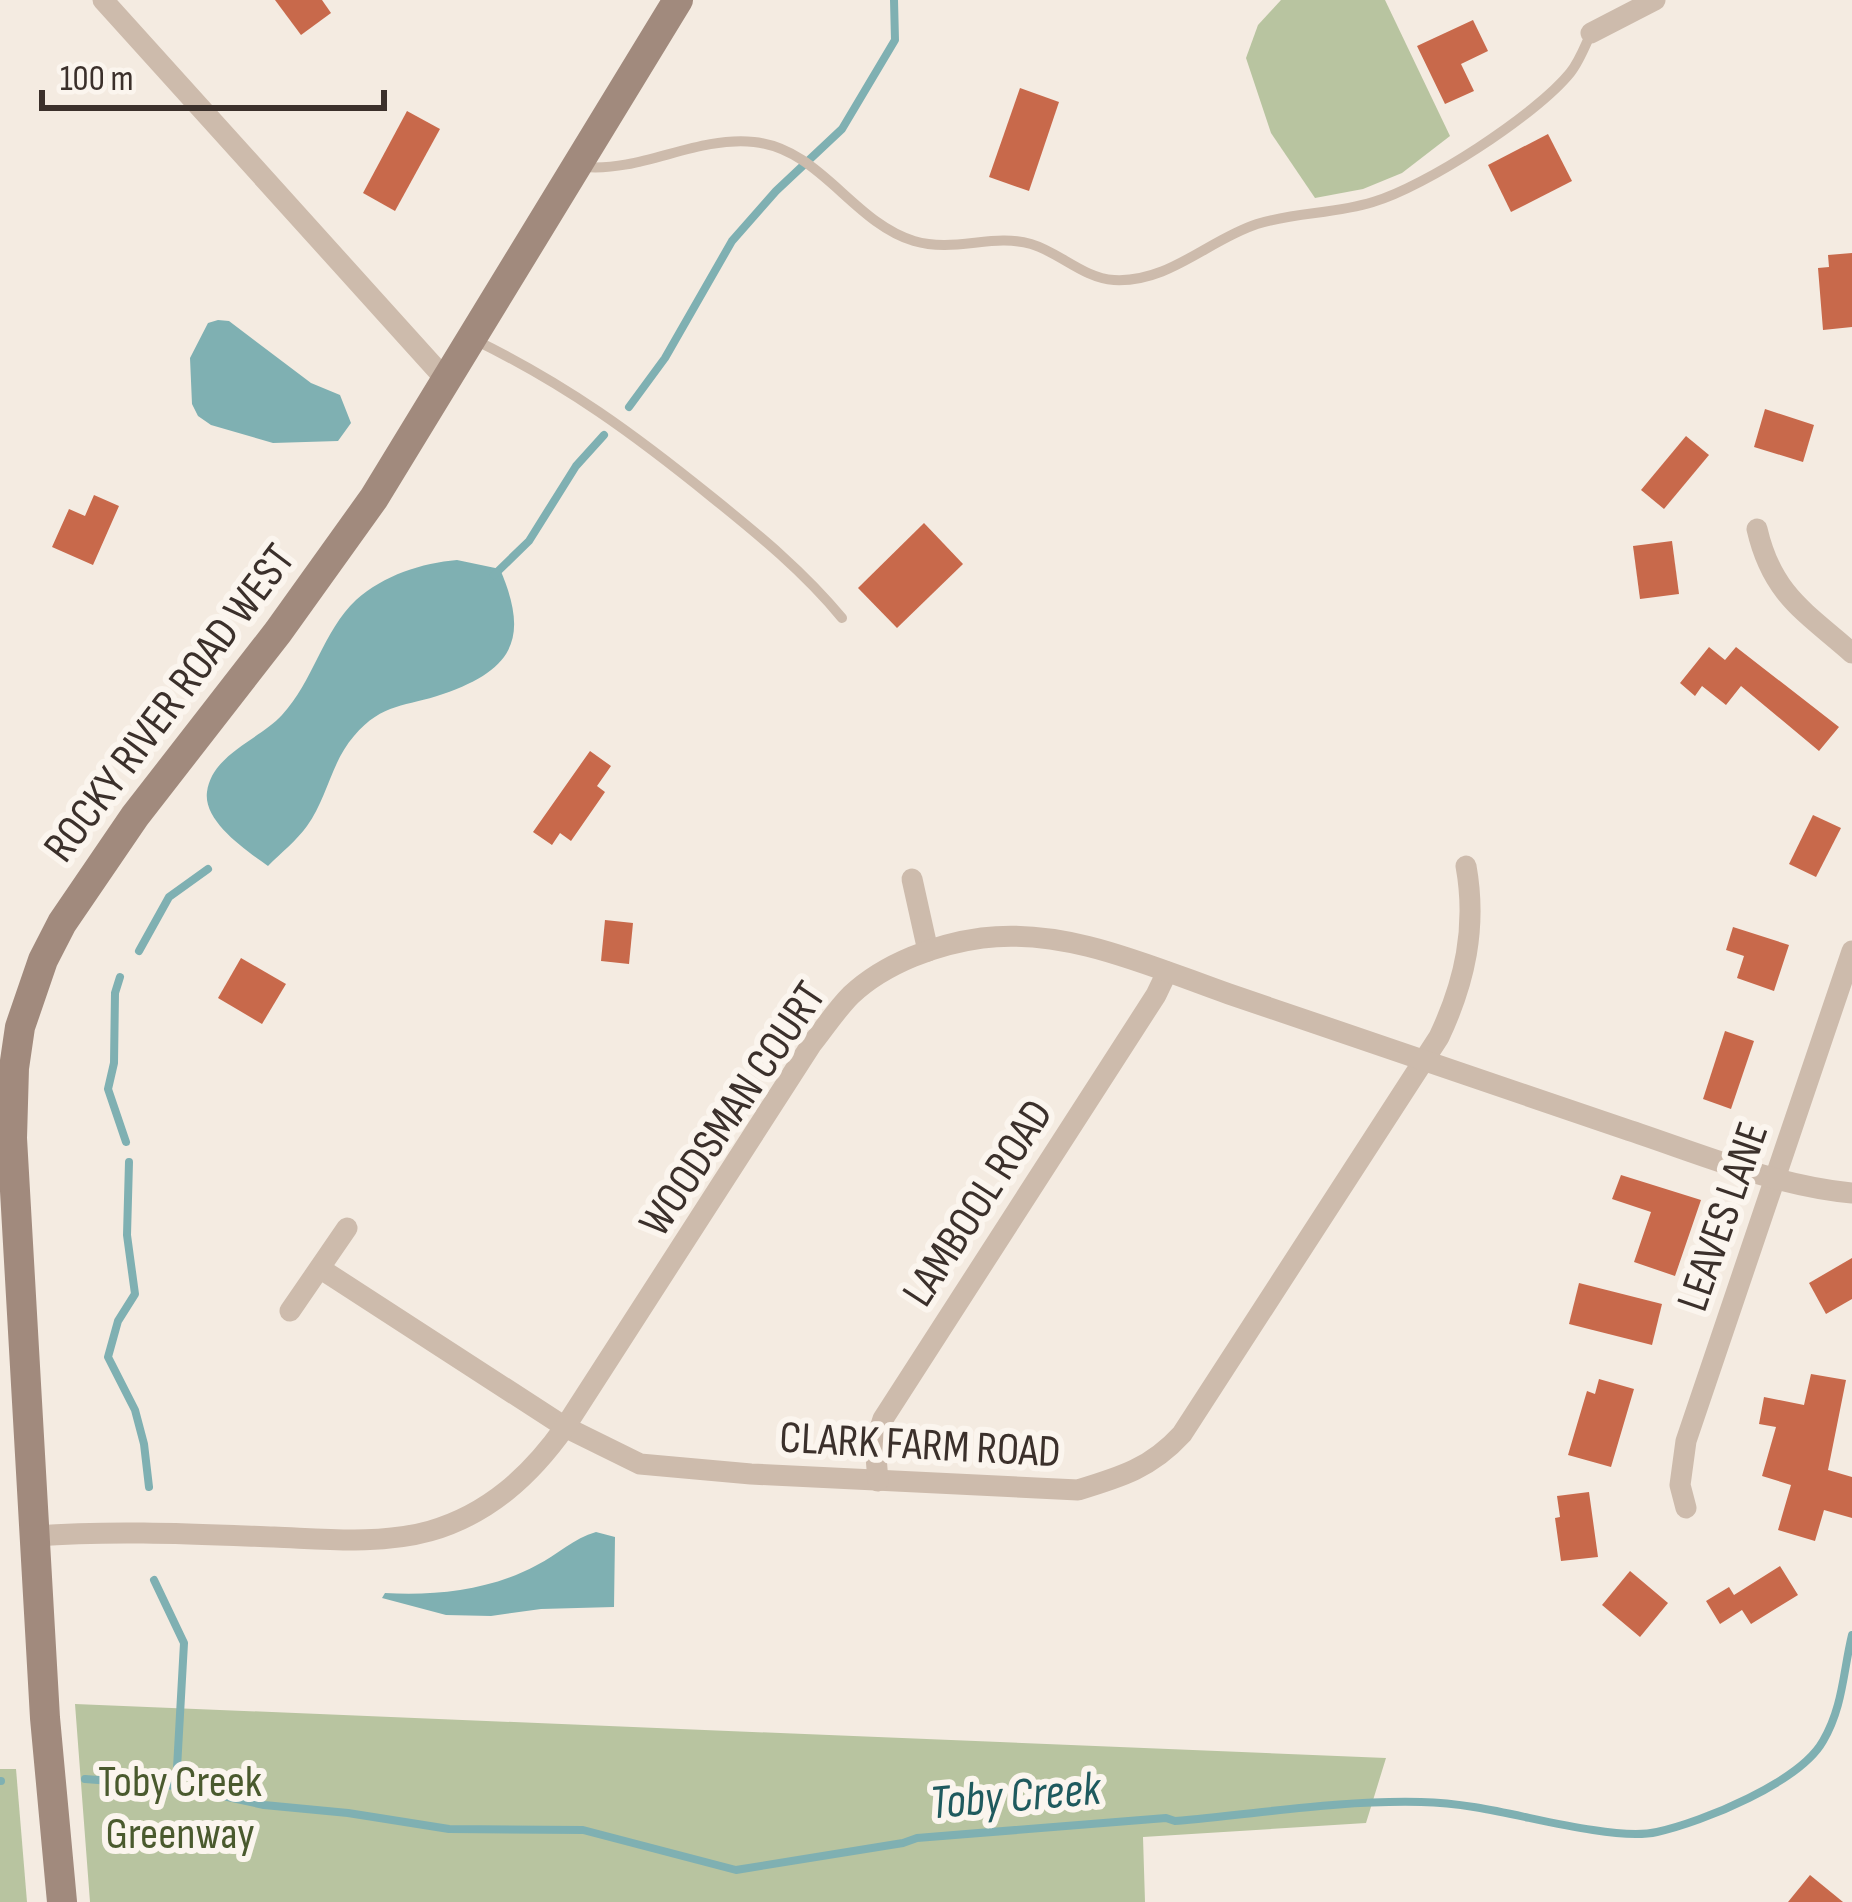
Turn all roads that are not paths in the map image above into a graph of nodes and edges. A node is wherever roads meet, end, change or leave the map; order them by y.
1 (103, 0) edge
2 (678, 0) edge
3 (1655, 0) edge
4 (1592, 33) joint
5 (574, 166) junction
6 (472, 338) junction
7 (447, 380) junction
8 (1756, 530) dead end
9 (842, 617) dead end
10 (1852, 652) edge
11 (1466, 866) dead end
12 (913, 879) dead end
13 (1852, 950) edge
14 (928, 951) junction
15 (1166, 972) junction
16 (1423, 1063) junction
17 (6, 1128) edge
18 (1775, 1177) junction
19 (1852, 1193) edge
20 (347, 1228) dead end
21 (321, 1269) junction
22 (290, 1311) dead end
23 (565, 1426) junction
24 (878, 1481) junction
25 (1686, 1508) dead end
26 (35, 1536) junction
27 (62, 1902) edge

1 - 7 street
2 - 5 street, ROCKY RIVER ROAD WEST
3 - 4 street
4 - 5 lane
5 - 6 street, ROCKY RIVER ROAD WEST
6 - 7 street, ROCKY RIVER ROAD WEST
6 - 9 lane
7 - 17 street, ROCKY RIVER ROAD WEST
8 - 10 street
11 - 16 street, CLARK FARM ROAD
12 - 14 street
13 - 18 street, LEAVES LANE
14 - 15 street, WOODSMAN COURT
14 - 23 street, WOODSMAN COURT
15 - 16 street, WOODSMAN COURT
15 - 24 street, LAMBOOL ROAD
16 - 18 street, WOODSMAN COURT
16 - 24 street, CLARK FARM ROAD
17 - 26 street, ROCKY RIVER ROAD WEST
18 - 19 street, WOODSMAN COURT
18 - 25 street, LEAVES LANE
20 - 21 street
21 - 22 street
21 - 23 street, CLARK FARM ROAD
23 - 24 street, CLARK FARM ROAD
23 - 26 street, WOODSMAN COURT
26 - 27 street, ROCKY RIVER ROAD WEST

